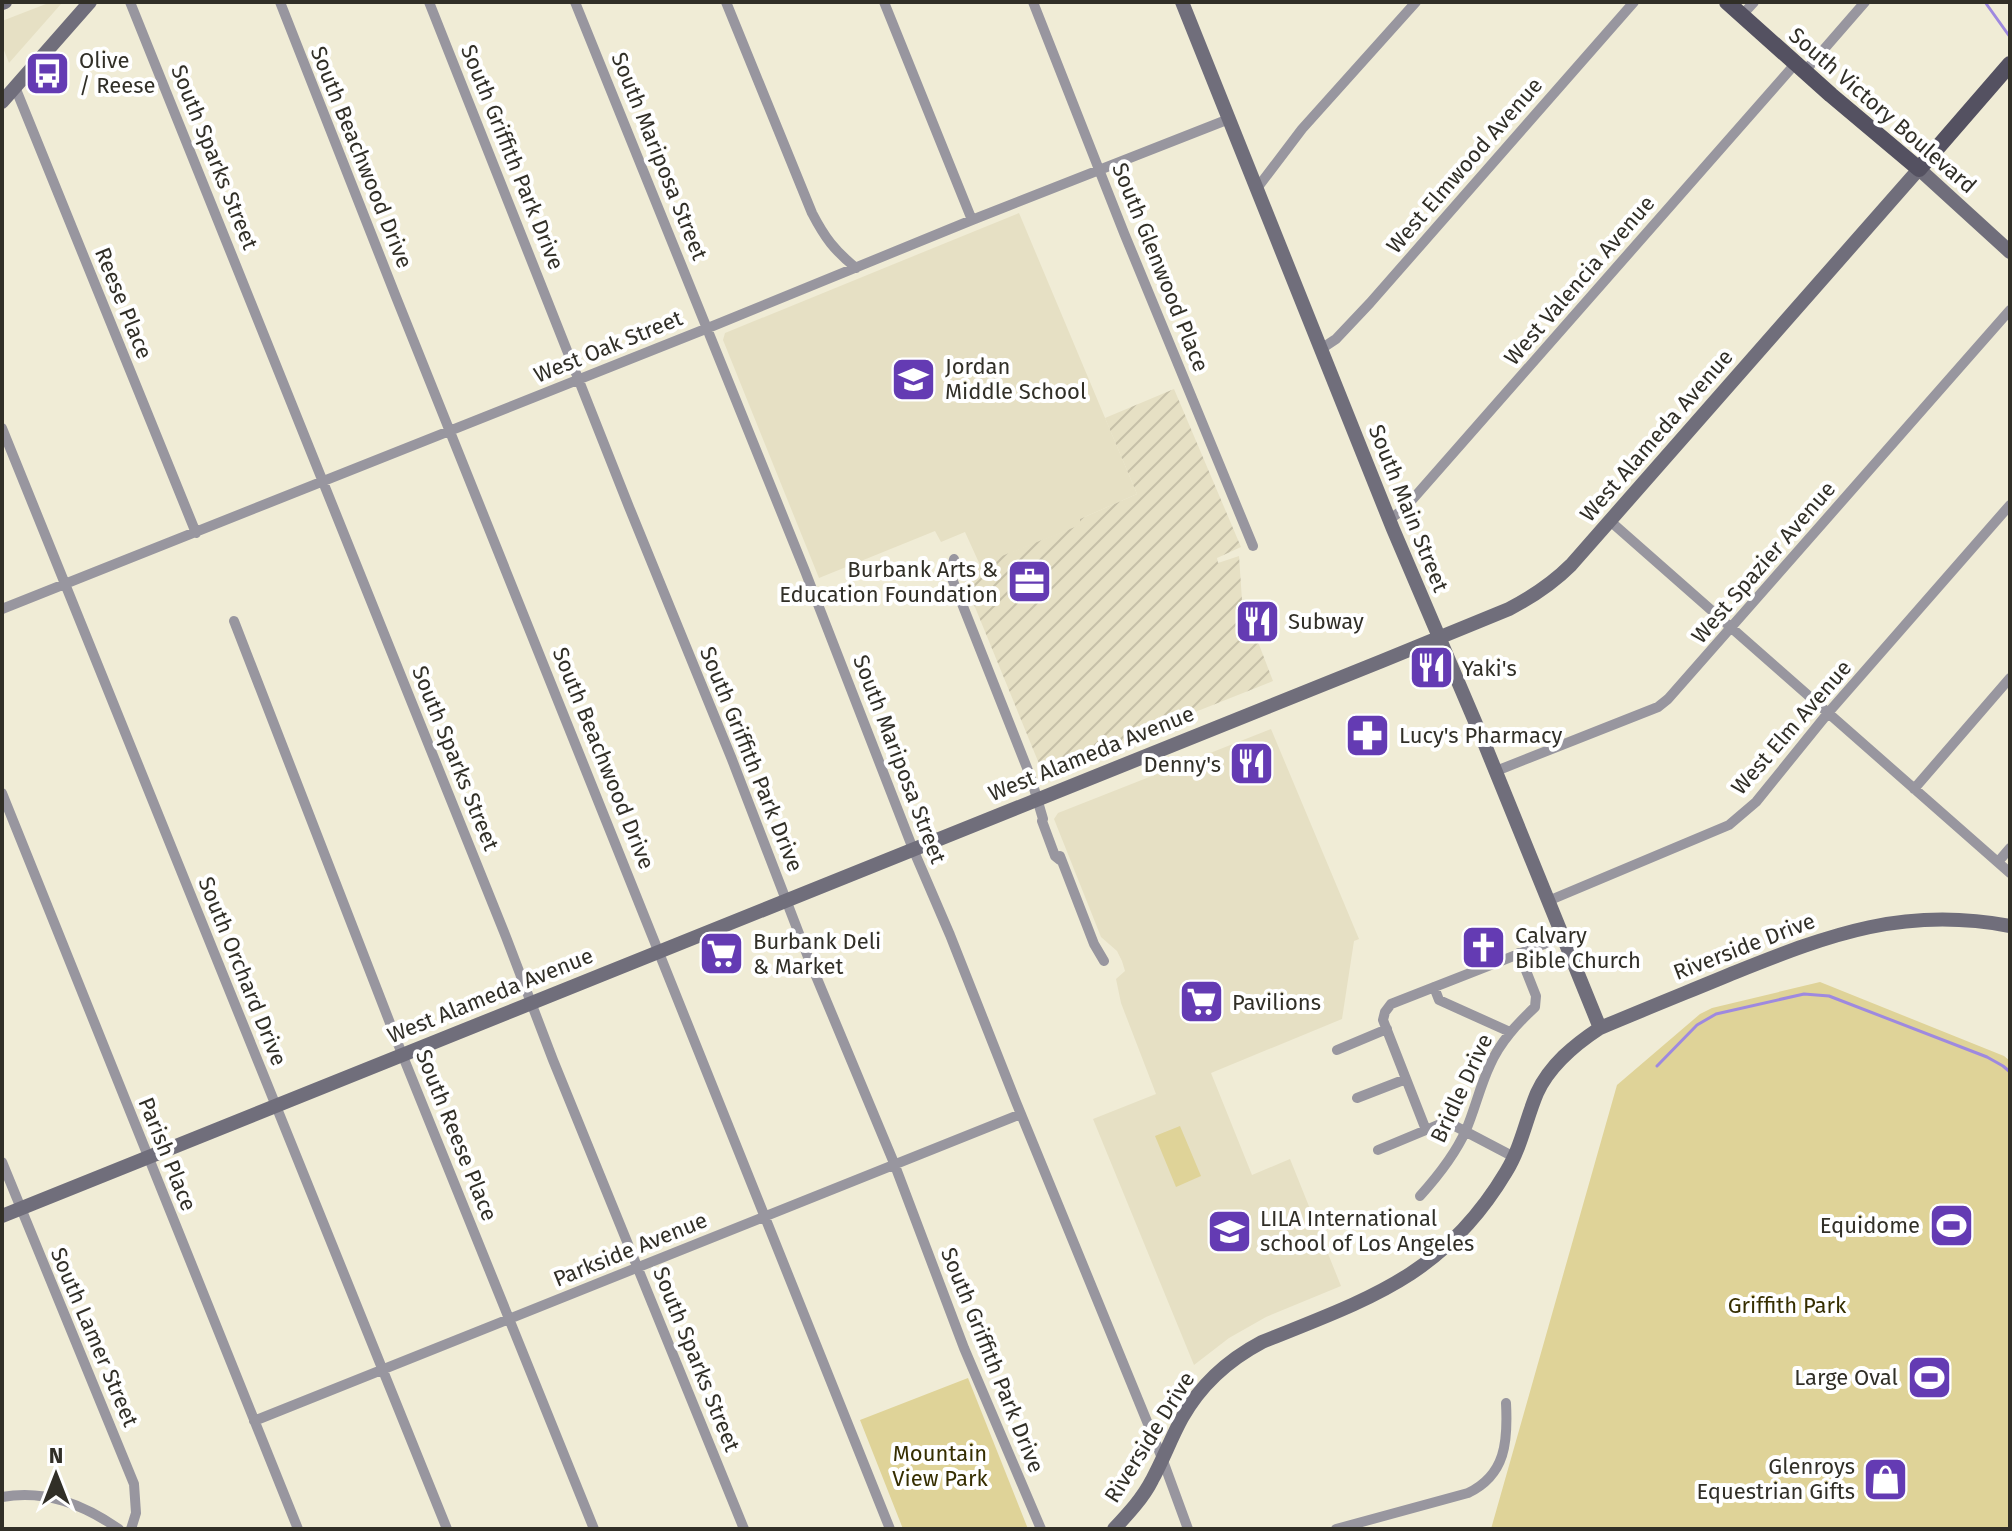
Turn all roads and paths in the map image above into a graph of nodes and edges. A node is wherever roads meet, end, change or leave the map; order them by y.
1 (90, 2) edge
2 (130, 2) edge
3 (280, 2) edge
4 (429, 2) edge
5 (575, 2) edge
6 (726, 2) edge
7 (884, 2) edge
8 (1033, 2) edge
9 (1182, 2) edge
10 (1416, 2) edge
11 (1634, 2) edge
12 (1727, 2) edge
13 (1754, 2) edge
14 (1865, 2) edge
15 (78, 8) edge
16 (1742, 15) junction
17 (2009, 65) edge
18 (1800, 67) junction
19 (15, 87) junction
20 (2, 102) edge
21 (1229, 119) junction
22 (1100, 169) junction
23 (1919, 169) junction
24 (1258, 187) junction
25 (972, 220) junction
26 (2010, 252) edge
27 (856, 268) junction
28 (2010, 310) edge
29 (708, 328) junction
30 (1321, 349) junction
31 (580, 379) junction
32 (2, 428) edge
33 (450, 430) junction
34 (322, 480) junction
35 (2010, 505) edge
36 (1390, 519) junction
37 (1610, 521) junction
38 (196, 533) junction
39 (1253, 546) dead end
40 (954, 559) dead end
41 (64, 584) junction
42 (2, 609) edge
43 (234, 621) dead end
44 (1732, 628) junction
45 (1439, 637) junction
46 (2010, 678) edge
47 (1828, 713) junction
48 (1496, 771) junction
49 (1914, 789) junction
50 (2, 793) edge
51 (1037, 798) junction
52 (2010, 848) edge
53 (913, 849) junction
54 (1998, 862) junction
55 (2010, 873) edge
56 (786, 900) junction
57 (1548, 901) junction
58 (2010, 926) edge
59 (1562, 937) junction
60 (659, 951) junction
61 (1519, 953) junction
62 (1104, 961) dead end
63 (1434, 987) junction
64 (530, 1002) junction
65 (1600, 1028) junction
66 (1387, 1029) junction
67 (1510, 1032) junction
68 (1337, 1050) dead end
69 (402, 1054) junction
70 (1406, 1079) junction
71 (1357, 1098) dead end
72 (275, 1105) junction
73 (1021, 1114) junction
74 (1426, 1130) junction
75 (1465, 1132) junction
76 (1378, 1150) dead end
77 (147, 1157) junction
78 (1514, 1157) junction
79 (2, 1162) edge
80 (894, 1163) junction
81 (1420, 1196) dead end
82 (20, 1209) junction
83 (2, 1216) edge
84 (765, 1216) junction
85 (638, 1267) junction
86 (510, 1318) junction
87 (383, 1369) junction
88 (1506, 1403) dead end
89 (254, 1421) junction
90 (1162, 1458) junction
91 (2, 1497) edge
92 (119, 1529) edge
93 (131, 1529) edge
94 (298, 1529) edge
95 (447, 1529) edge
96 (594, 1529) edge
97 (744, 1529) edge
98 (890, 1529) edge
99 (1041, 1529) edge
100 (1114, 1529) edge
101 (1188, 1529) edge
102 (1336, 1529) edge

1 - 15 main road
2 - 34 street, South Sparks Street
3 - 33 street, South Beachwood Drive
4 - 31 street, South Griffith Park Drive
5 - 29 street, South Mariposa Street
6 - 27 street
7 - 25 street
8 - 22 street, South Glenwood Place
9 - 21 main road, South Main Street
10 - 24 street
11 - 30 street, West Elmwood Avenue
12 - 16 main road, South Victory Boulevard
13 - 16 street
14 - 18 street, West Valencia Avenue
15 - 19 main road
16 - 18 main road, South Victory Boulevard
17 - 23 main road, West Alameda Avenue
18 - 23 main road, South Victory Boulevard
18 - 36 street, West Valencia Avenue
19 - 20 main road
19 - 38 street, Reese Place
21 - 22 street, West Oak Street
21 - 24 main road, South Main Street
22 - 25 street, West Oak Street
22 - 39 street, South Glenwood Place
23 - 26 main road, South Victory Boulevard
23 - 37 main road, West Alameda Avenue
24 - 30 main road, South Main Street
25 - 27 street, West Oak Street
27 - 29 street, West Oak Street
28 - 44 street, West Spazier Avenue
29 - 31 street, West Oak Street
29 - 53 street, South Mariposa Street
30 - 36 main road, South Main Street
31 - 33 street, West Oak Street
31 - 56 street, South Griffith Park Drive
32 - 41 street, South Orchard Drive
33 - 34 street, West Oak Street
33 - 60 street, South Beachwood Drive
34 - 38 street, West Oak Street
34 - 64 street, South Sparks Street
35 - 47 street, West Elm Avenue
36 - 45 main road, South Main Street
37 - 44 street
37 - 45 main road, West Alameda Avenue
38 - 41 street, West Oak Street
40 - 51 street
41 - 42 street, West Oak Street
41 - 72 street, South Orchard Drive
43 - 69 street, South Reese Place
44 - 47 street
44 - 48 street, West Spazier Avenue
45 - 48 main road, South Main Street
45 - 51 main road, West Alameda Avenue
46 - 49 street
47 - 49 street
47 - 57 street, West Elm Avenue
48 - 57 main road, South Main Street
49 - 54 street
50 - 77 street, Parish Place
51 - 53 main road, West Alameda Avenue
51 - 62 street
52 - 54 street
53 - 56 main road, West Alameda Avenue
53 - 73 street, South Mariposa Street
54 - 55 street
56 - 60 main road, West Alameda Avenue
56 - 80 street, South Griffith Park Drive
57 - 59 main road, South Main Street
58 - 65 main road, Riverside Drive
59 - 61 street
59 - 65 main road, South Main Street
60 - 64 main road, West Alameda Avenue
60 - 84 street, South Beachwood Drive
61 - 63 street
61 - 67 street, Bridle Drive
63 - 66 street
63 - 67 street
64 - 69 main road, West Alameda Avenue
64 - 85 street, South Sparks Street
65 - 78 main road, Riverside Drive
66 - 68 street
66 - 70 street
67 - 75 street, Bridle Drive
69 - 72 main road, West Alameda Avenue
69 - 86 street, South Reese Place
70 - 71 street
70 - 74 street
72 - 77 main road, West Alameda Avenue
72 - 87 street, South Orchard Drive
73 - 80 street, Parkside Avenue
73 - 90 street, South Mariposa Street
74 - 75 street
74 - 76 street
75 - 78 street
75 - 81 street, Bridle Drive
77 - 82 main road, West Alameda Avenue
77 - 89 street, Parish Place
78 - 90 main road, Riverside Drive
79 - 82 street, South Lamer Street
80 - 84 street, Parkside Avenue
80 - 99 street, South Griffith Park Drive
82 - 83 main road, West Alameda Avenue
82 - 93 street, South Lamer Street
84 - 85 street, Parkside Avenue
84 - 98 street, South Beachwood Drive
85 - 86 street, Parkside Avenue
85 - 97 street, South Sparks Street
86 - 87 street, Parkside Avenue
86 - 96 street, South Reese Place
87 - 89 street, Parkside Avenue
87 - 95 street, South Orchard Drive
88 - 102 street
89 - 94 street, Parish Place
90 - 100 main road, Riverside Drive
90 - 101 street, South Mariposa Street
91 - 92 street

